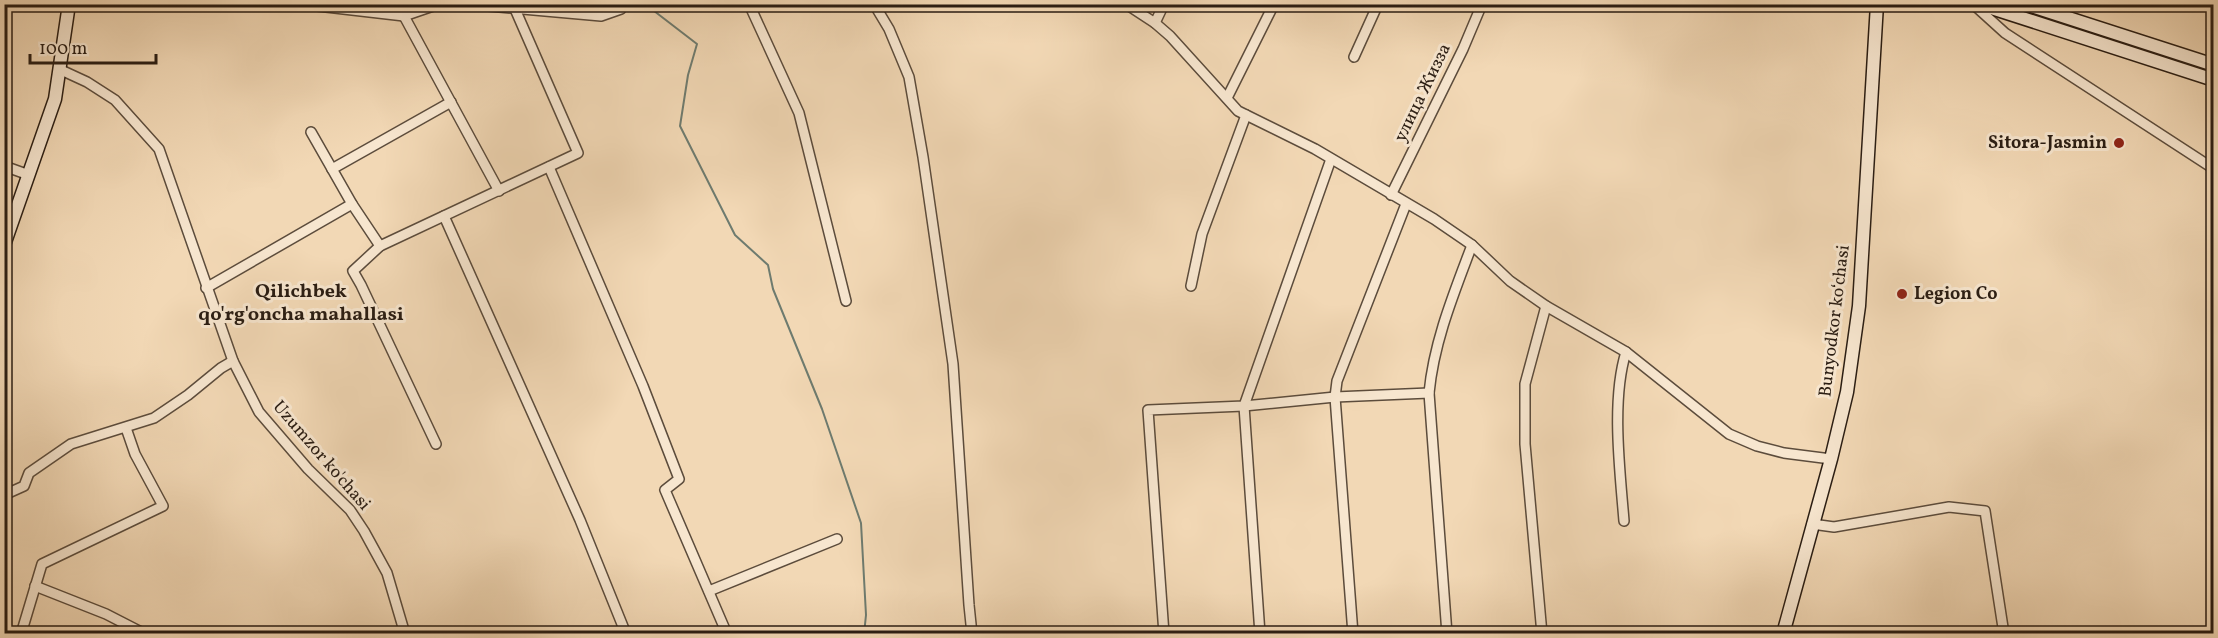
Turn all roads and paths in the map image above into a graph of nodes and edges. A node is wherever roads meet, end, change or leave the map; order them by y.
1 (69, 4) edge
2 (300, 4) edge
3 (439, 4) edge
4 (466, 4) edge
5 (748, 4) edge
6 (874, 4) edge
7 (1125, 4) edge
8 (1164, 4) edge
9 (1274, 4) edge
10 (1378, 4) edge
11 (1482, 4) edge
12 (1877, 4) edge
13 (1973, 4) edge
14 (1979, 4) edge
15 (2025, 4) edge
16 (515, 9) junction
17 (621, 9) dead end
18 (404, 16) junction
19 (1155, 23) junction
20 (1354, 57) dead end
21 (2214, 65) edge
22 (61, 70) junction
23 (2214, 80) edge
24 (1227, 98) junction
25 (451, 102) junction
26 (1246, 115) junction
27 (311, 132) dead end
28 (1331, 159) junction
29 (4, 166) edge
30 (549, 167) junction
31 (332, 169) junction
32 (2214, 169) edge
33 (29, 175) junction
34 (499, 191) junction
35 (1391, 195) junction
36 (352, 204) junction
37 (1406, 204) junction
38 (444, 216) junction
39 (4, 245) edge
40 (1472, 245) junction
41 (380, 246) junction
42 (1191, 286) dead end
43 (206, 288) junction
44 (846, 302) dead end
45 (1546, 306) junction
46 (1626, 352) junction
47 (233, 361) junction
48 (1429, 393) junction
49 (1335, 397) junction
50 (1244, 406) junction
51 (126, 428) junction
52 (436, 444) dead end
53 (1831, 459) junction
54 (4, 495) edge
55 (1624, 522) dead end
56 (1812, 524) junction
57 (837, 538) dead end
58 (35, 586) junction
59 (709, 591) junction
60 (21, 633) edge
61 (145, 633) edge
62 (405, 633) edge
63 (626, 633) edge
64 (727, 633) edge
65 (972, 633) edge
66 (1164, 633) edge
67 (1260, 633) edge
68 (1353, 633) edge
69 (1447, 633) edge
70 (1542, 633) edge
71 (1783, 633) edge
72 (2004, 633) edge

1 - 22 main road
2 - 18 street
3 - 18 street
4 - 16 street
5 - 44 street
6 - 65 street
7 - 19 street
8 - 19 street
9 - 24 street
10 - 20 street
11 - 35 street, улица Жизза
12 - 53 main road, Bunyodkor koʻchasi
13 - 32 street
14 - 23 main road
15 - 21 main road
16 - 17 street
16 - 30 street
18 - 25 street
19 - 24 street
22 - 33 main road
22 - 43 street, Uzumzor ko'chasi
24 - 26 street
25 - 31 street
25 - 34 street
26 - 28 street
26 - 42 street
27 - 31 street
28 - 35 street
28 - 50 street
29 - 33 street
30 - 34 street
30 - 59 street
31 - 36 street
33 - 39 main road
34 - 38 street
35 - 37 street
36 - 41 street
36 - 43 street
37 - 40 street
37 - 49 street
38 - 41 street
38 - 63 street
40 - 45 street
40 - 48 street
41 - 52 street
43 - 47 street, Uzumzor ko'chasi
45 - 46 street
45 - 70 street
46 - 53 street
46 - 55 street
47 - 51 street
47 - 62 street, Uzumzor ko'chasi
48 - 49 street
48 - 69 street
49 - 50 street
49 - 68 street
50 - 66 street
50 - 67 street
51 - 54 street
51 - 58 street
53 - 56 main road, Bunyodkor koʻchasi
56 - 71 main road, Bunyodkor koʻchasi
56 - 72 street
57 - 59 street
58 - 60 street
58 - 61 street
59 - 64 street

